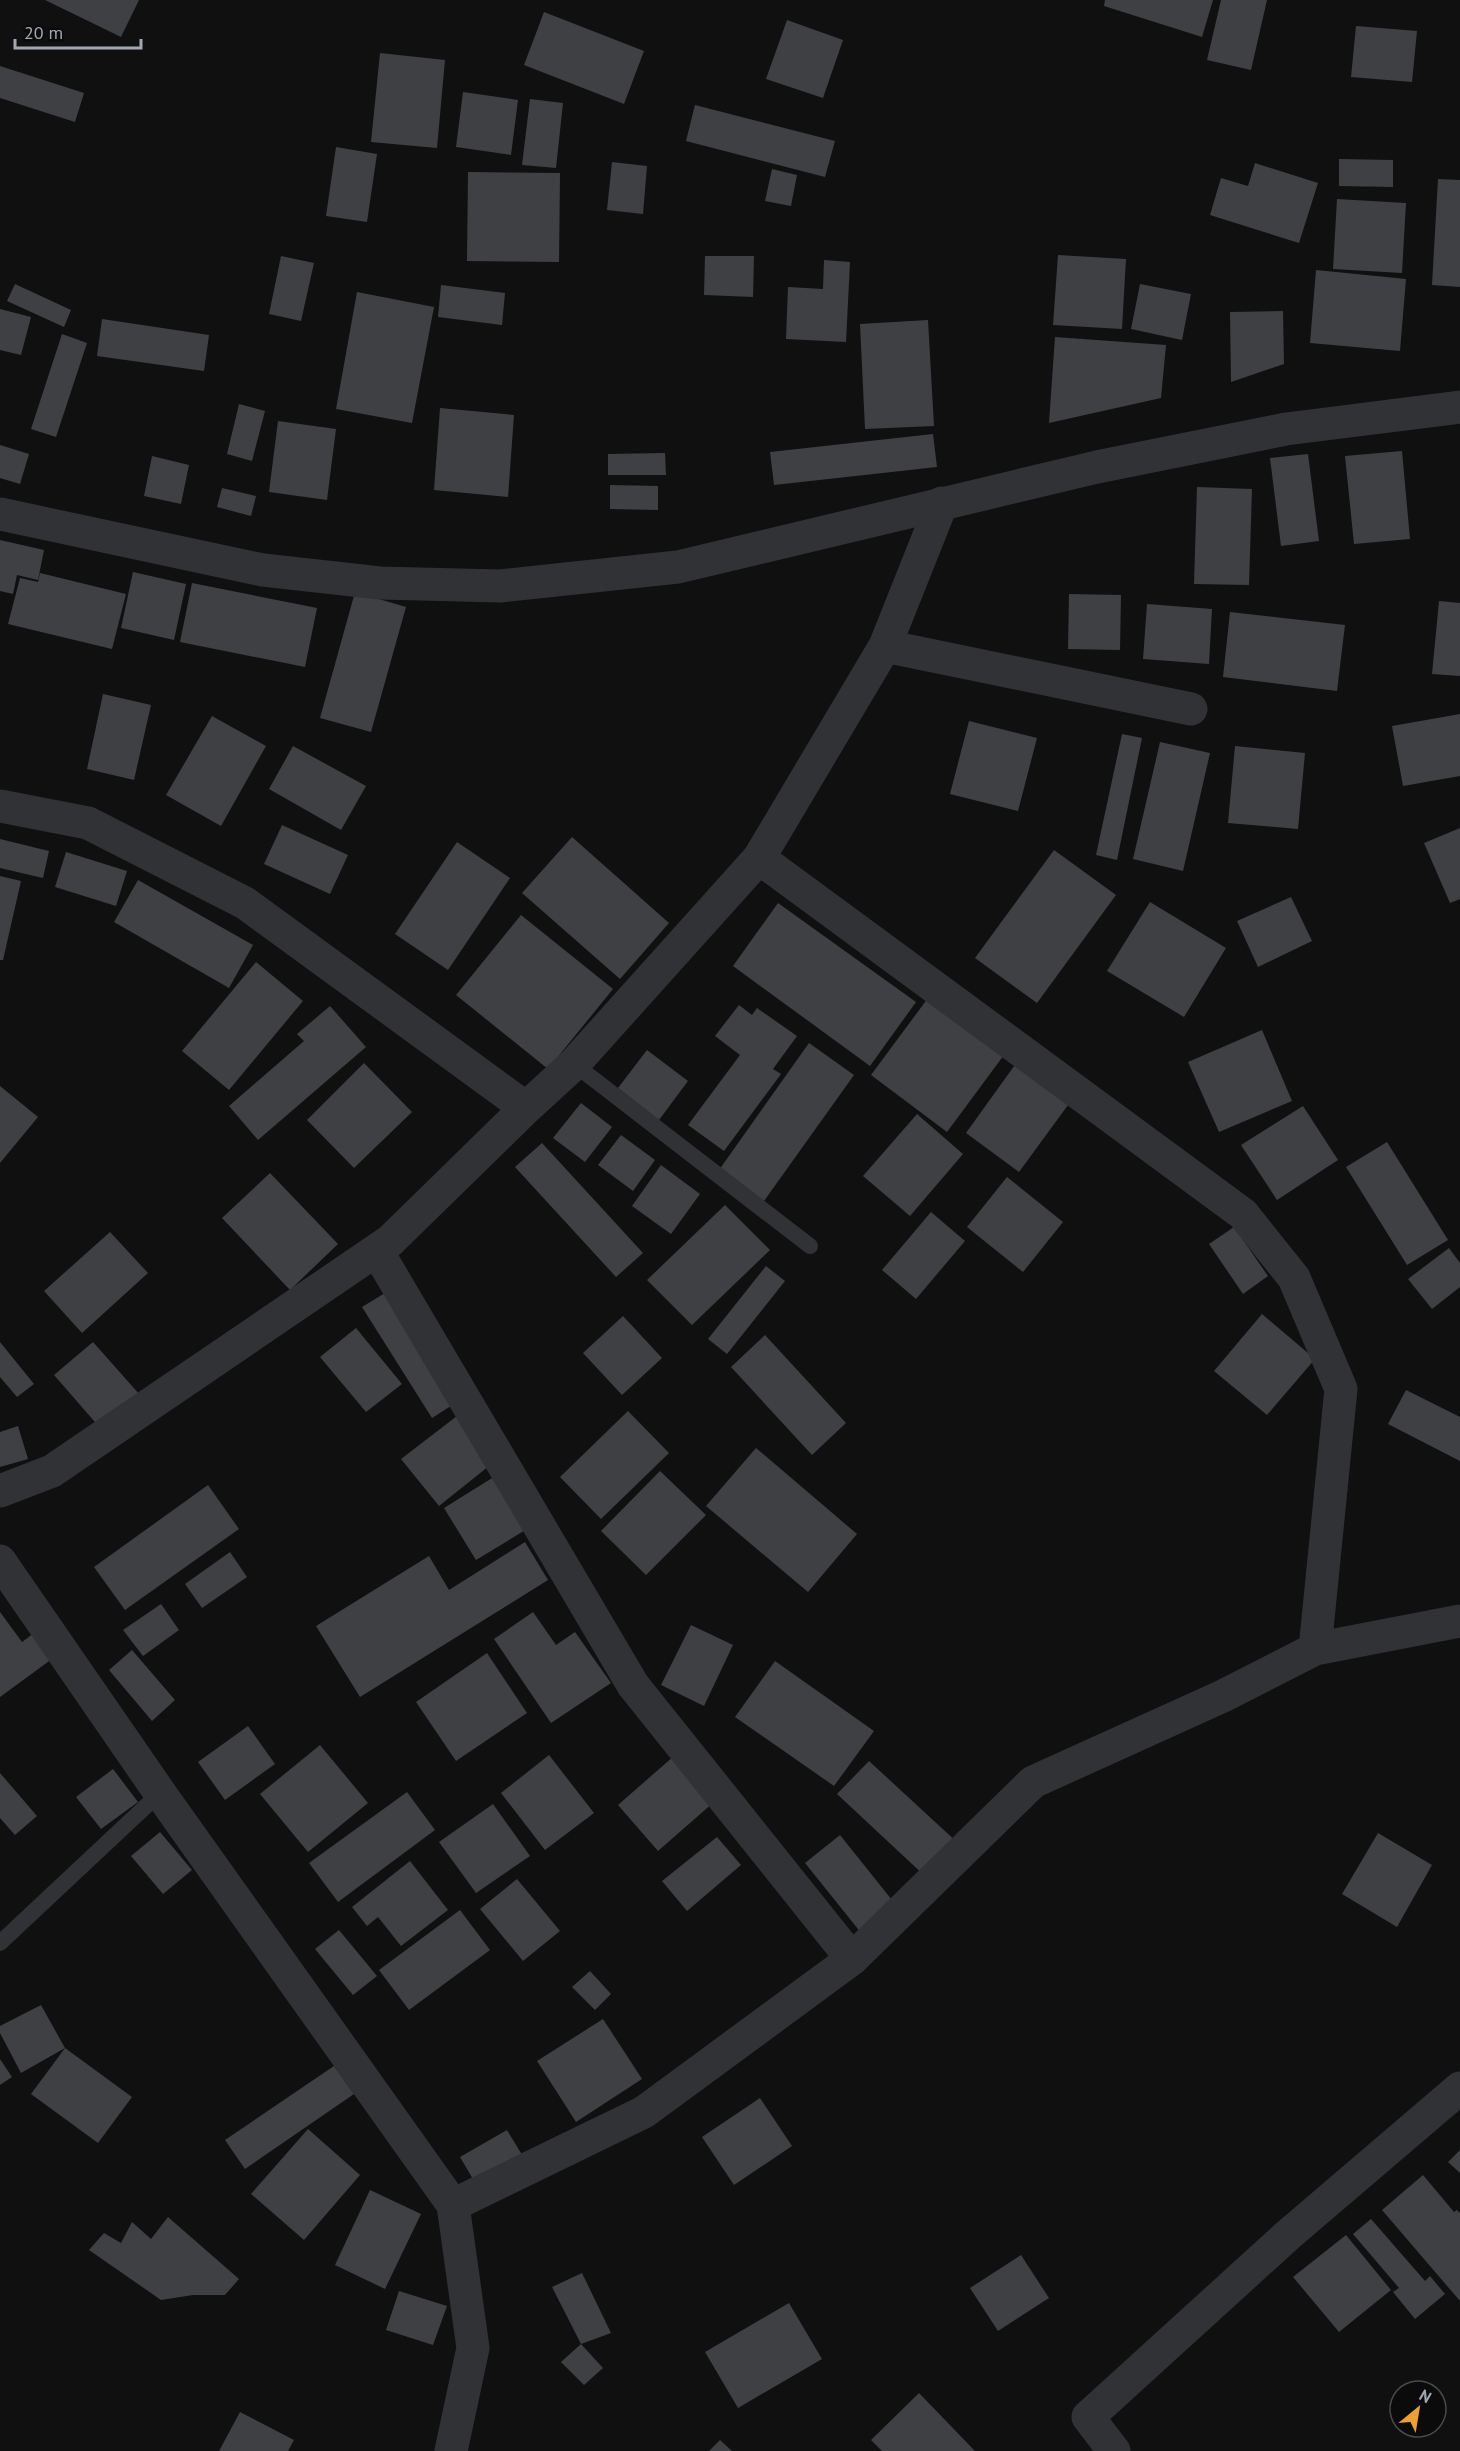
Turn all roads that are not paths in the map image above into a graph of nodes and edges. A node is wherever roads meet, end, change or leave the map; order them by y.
1 (1460, 407) edge
2 (942, 503) junction
3 (0, 514) edge
4 (885, 646) junction
5 (1191, 709) dead end
6 (0, 806) edge
7 (759, 858) junction
8 (574, 1064) junction
9 (526, 1108) junction
10 (810, 1246) dead end
11 (377, 1251) junction
12 (0, 1491) edge
13 (0, 1561) edge
14 (1460, 1621) edge
15 (1315, 1649) junction
16 (160, 1793) junction
17 (0, 1943) edge
18 (852, 1959) junction
19 (1460, 2088) edge
20 (453, 2205) junction
21 (451, 2451) edge
22 (1114, 2451) edge

1 - 2 street
2 - 3 street
2 - 4 street
4 - 5 street
4 - 7 street
6 - 9 street
7 - 8 street
7 - 15 street
8 - 9 street
8 - 10 lane
9 - 11 street
11 - 12 street
11 - 18 street
13 - 16 street
14 - 15 street
15 - 18 street
16 - 17 lane
16 - 20 street
18 - 20 street
19 - 22 street
20 - 21 street

